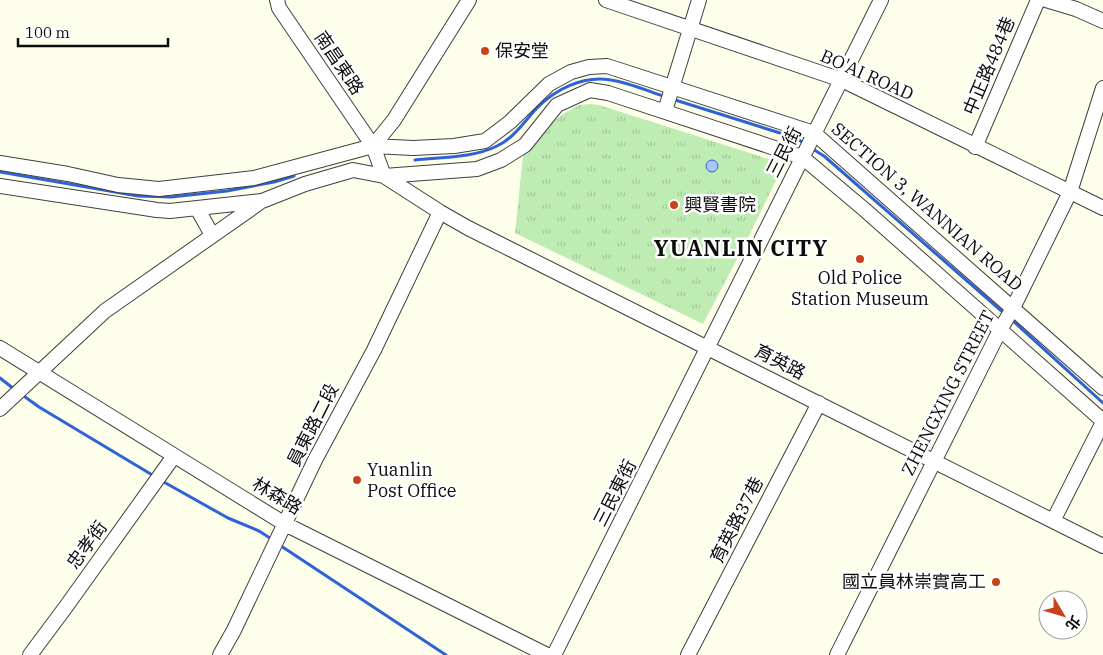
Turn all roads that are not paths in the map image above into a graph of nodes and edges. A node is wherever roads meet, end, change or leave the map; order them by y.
1 (469, 0) edge
2 (606, 0) edge
3 (699, 0) edge
4 (881, 0) edge
5 (1038, 0) edge
6 (1046, 0) edge
7 (280, 3) edge
8 (1079, 5) edge
9 (1103, 21) edge
10 (690, 28) junction
11 (842, 80) junction
12 (673, 86) junction
13 (1103, 88) edge
14 (665, 111) junction
15 (814, 133) junction
16 (373, 146) junction
17 (975, 147) junction
18 (802, 157) junction
19 (0, 163) edge
20 (384, 176) junction
21 (0, 186) edge
22 (1070, 192) junction
23 (262, 201) junction
24 (198, 208) junction
25 (1103, 208) edge
26 (440, 212) junction
27 (212, 235) junction
28 (1013, 308) junction
29 (1000, 330) junction
30 (708, 347) junction
31 (0, 348) edge
32 (38, 372) junction
33 (1103, 388) edge
34 (819, 403) junction
35 (0, 409) edge
36 (1103, 422) edge
37 (174, 456) junction
38 (934, 461) junction
39 (1053, 521) junction
40 (284, 524) junction
41 (1103, 546) edge
42 (30, 655) edge
43 (220, 655) edge
44 (547, 655) edge
45 (554, 655) edge
46 (688, 655) edge
47 (837, 655) edge

1 - 16 street
2 - 10 street, BO'AI ROAD
3 - 10 street
4 - 11 street, 三民街
5 - 17 street, 中正路484巷
6 - 8 street
7 - 16 street, 南昌東路
8 - 9 street
10 - 11 street, BO'AI ROAD
10 - 12 street
11 - 15 street, 三民街
11 - 17 street, BO'AI ROAD
12 - 14 street
12 - 15 street, SECTION 3, WANNIAN ROAD
12 - 16 street, SECTION 3, WANNIAN ROAD
13 - 22 street, ZHENGXING STREET
14 - 18 street
14 - 20 street
15 - 18 street, 三民街
15 - 28 street, SECTION 3, WANNIAN ROAD
16 - 19 street, SECTION 3, WANNIAN ROAD
16 - 20 street, 南昌東路
17 - 22 street, BO'AI ROAD
18 - 29 street
18 - 30 street, 三民街
20 - 23 street
20 - 26 street, 育英路
21 - 24 street
22 - 25 street, BO'AI ROAD
22 - 28 street, ZHENGXING STREET
23 - 24 street
23 - 27 street
24 - 27 street
26 - 30 street, 育英路
26 - 40 street, 員東路二段
27 - 32 street
28 - 29 street, ZHENGXING STREET
28 - 33 street, SECTION 3, WANNIAN ROAD
29 - 36 street
29 - 38 street, ZHENGXING STREET
30 - 34 street, 育英路
30 - 45 street, 三民東街
31 - 32 street, 林森路
32 - 35 street
32 - 37 street, 林森路
34 - 38 street, 育英路
34 - 46 street, 育英路37巷
36 - 39 street
37 - 40 street, 林森路
37 - 42 street, 忠孝街
38 - 39 street, 育英路
38 - 47 street, ZHENGXING STREET
39 - 41 street, 育英路
40 - 43 street, 員東路二段
40 - 44 street, 林森路

